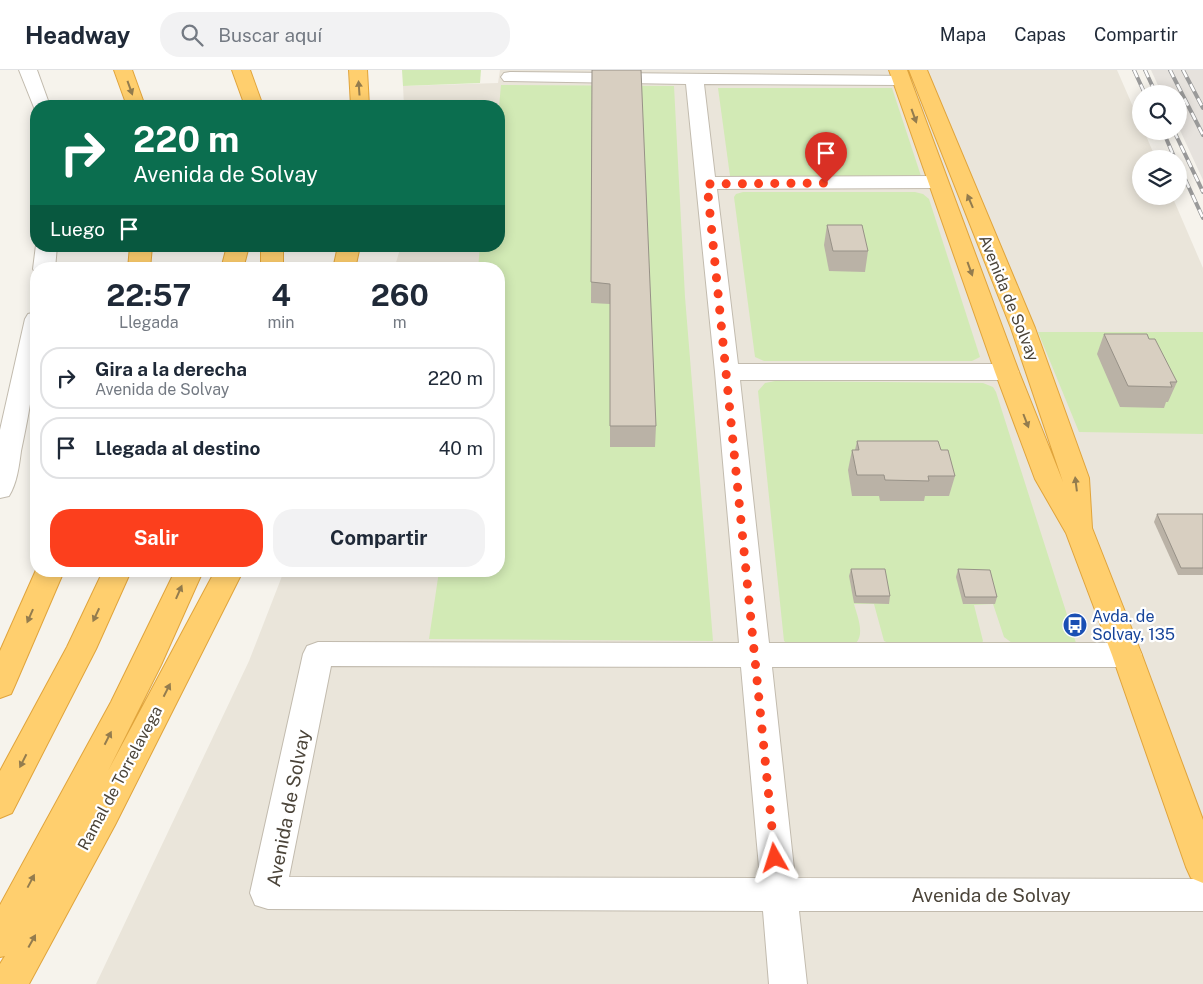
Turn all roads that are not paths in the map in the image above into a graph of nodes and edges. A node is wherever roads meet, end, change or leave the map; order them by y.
1 (28, 70) edge
2 (123, 70) edge
3 (241, 70) edge
4 (259, 70) edge
5 (358, 70) edge
6 (906, 73) edge
7 (510, 78) dead end
8 (694, 78) junction
9 (39, 100) edge
10 (134, 100) edge
11 (252, 100) edge
12 (258, 100) edge
13 (360, 100) edge
14 (938, 182) junction
15 (707, 184) junction
16 (30, 343) edge
17 (727, 372) junction
18 (1007, 372) junction
19 (0, 489) edge
20 (1080, 532) junction
21 (47, 577) edge
22 (113, 577) edge
23 (186, 577) edge
24 (226, 577) edge
25 (755, 654) junction
26 (1127, 655) junction
27 (0, 685) edge
28 (0, 803) edge
29 (1203, 867) edge
30 (779, 895) junction
31 (1203, 895) edge
32 (0, 940) edge
33 (9, 984) edge
34 (788, 984) edge

1 - 9 street
2 -> 10 highway
3 - 11 highway
4 - 12 highway
13 -> 5 highway
6 - 8 street
6 -> 14 highway, Avenida de Solvay
20 -> 6 highway, Avenida de Solvay
7 - 8 street
8 - 15 street
14 - 15 street
14 -> 18 highway, Avenida de Solvay
15 - 17 street
16 - 19 street
17 - 18 street, Avenida de Solvay
17 - 25 street
18 -> 20 highway, Avenida de Solvay
20 - 26 highway, Avenida de Solvay
21 -> 27 highway
22 -> 28 highway
32 -> 23 highway
33 -> 24 highway, Ramal de Torrelavega
25 - 26 street, Avenida de Solvay
25 - 30 street
25 - 30 street, Avenida de Solvay
26 - 29 highway, Avenida de Solvay
30 - 31 street, Avenida de Solvay
30 - 34 street

